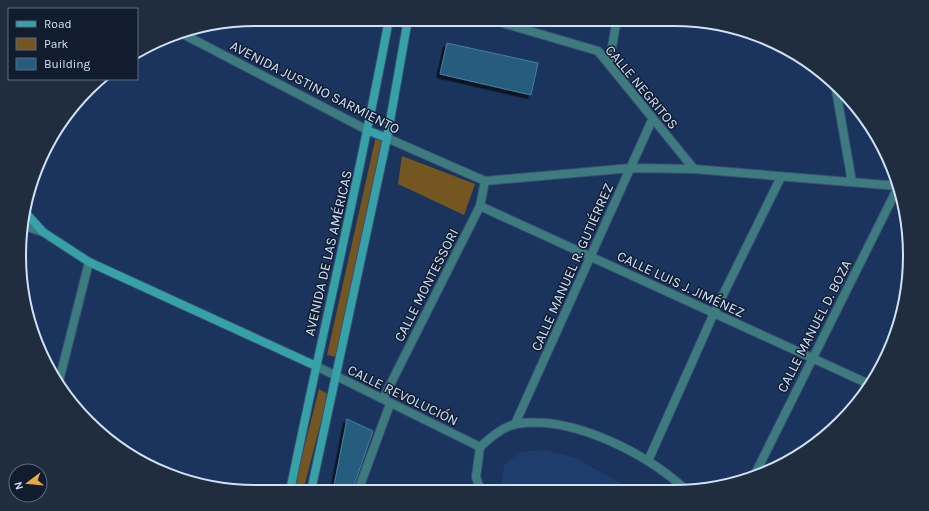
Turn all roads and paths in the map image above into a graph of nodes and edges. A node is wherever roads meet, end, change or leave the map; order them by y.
1 (388, 26) edge
2 (407, 26) edge
3 (513, 26) edge
4 (616, 26) edge
5 (187, 36) edge
6 (609, 64) junction
7 (837, 94) edge
8 (652, 120) junction
9 (369, 131) junction
10 (387, 138) junction
11 (631, 168) junction
12 (694, 169) junction
13 (782, 177) junction
14 (485, 181) junction
15 (852, 182) junction
16 (892, 185) edge
17 (894, 193) edge
18 (480, 206) junction
19 (29, 216) edge
20 (28, 227) edge
21 (44, 232) junction
22 (591, 257) junction
23 (89, 262) junction
24 (714, 313) junction
25 (812, 359) junction
26 (316, 366) junction
27 (60, 376) edge
28 (335, 376) junction
29 (865, 381) edge
30 (387, 401) junction
31 (515, 424) junction
32 (480, 447) junction
33 (648, 461) junction
34 (757, 469) edge
35 (291, 485) edge
36 (312, 485) edge
37 (360, 485) edge
38 (479, 485) edge
39 (680, 485) edge

1 - 9 main road, AVENIDA DE LAS AMÉRICAS
2 - 10 main road
3 - 6 street, CALLE NEGRITOS
4 - 6 street
5 - 9 street, AVENIDA JUSTINO SARMIENTO
6 - 8 street, CALLE NEGRITOS
7 - 15 street
8 - 11 street, CALLE MANUEL R. GUTIÉRREZ
8 - 12 street, CALLE NEGRITOS
9 - 10 main road, AVENIDA JUSTINO SARMIENTO
9 - 26 main road, AVENIDA DE LAS AMÉRICAS
10 - 14 street, AVENIDA JUSTINO SARMIENTO
10 - 28 main road
11 - 12 street
11 - 14 street
11 - 22 street, CALLE MANUEL R. GUTIÉRREZ
12 - 13 street
13 - 15 street
13 - 24 street
14 - 18 street, CALLE MONTESSORI
15 - 16 street
17 - 25 street, CALLE MANUEL D. BOZA
18 - 22 street, CALLE LUIS J. JIMÉNEZ
18 - 30 street, CALLE MONTESSORI
19 - 21 main road
20 - 21 street
21 - 23 main road
22 - 24 street, CALLE LUIS J. JIMÉNEZ
22 - 31 street, CALLE MANUEL R. GUTIÉRREZ
23 - 26 main road
23 - 27 street
24 - 25 street, CALLE LUIS J. JIMÉNEZ
24 - 33 street
25 - 29 street, CALLE LUIS J. JIMÉNEZ
25 - 34 street, CALLE MANUEL D. BOZA
26 - 28 street, CALLE REVOLUCIÓN
26 - 35 main road, AVENIDA DE LAS AMÉRICAS
28 - 30 street, CALLE REVOLUCIÓN
28 - 36 main road
30 - 32 street, CALLE REVOLUCIÓN
30 - 37 street, CALLE MONTESSORI
31 - 32 street
31 - 33 street
32 - 38 street
33 - 39 street

